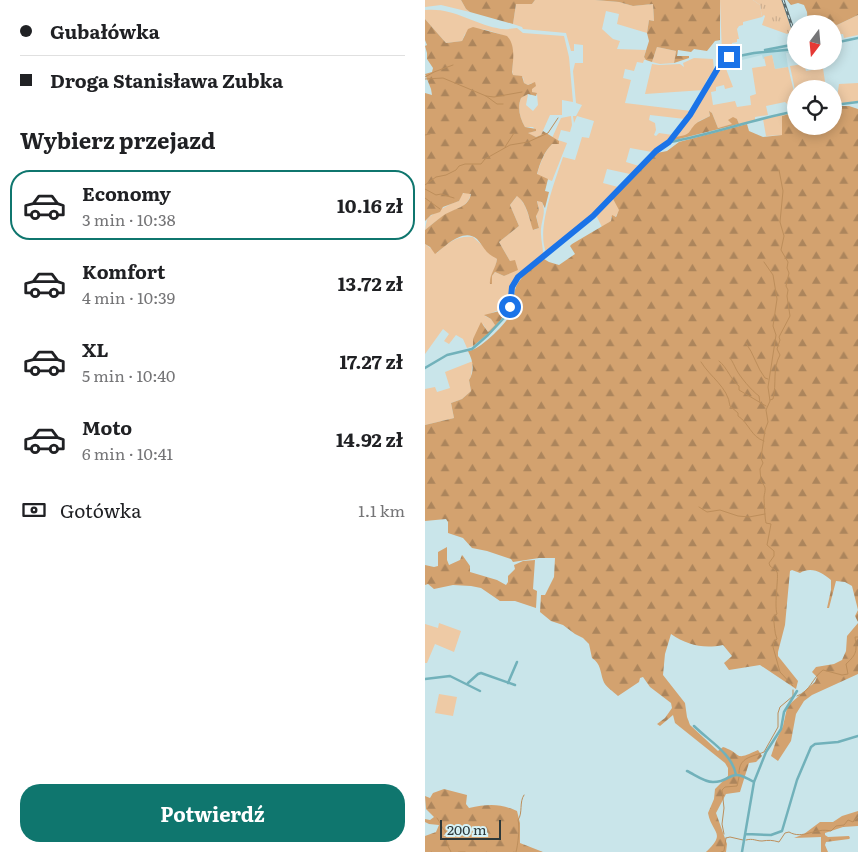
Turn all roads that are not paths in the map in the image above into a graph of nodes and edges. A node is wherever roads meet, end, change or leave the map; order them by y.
1 (858, 38) edge
2 (843, 41) edge
3 (787, 46) edge
4 (765, 50) dead end
5 (787, 50) edge
6 (858, 102) edge
7 (842, 104) edge
8 (787, 113) edge
9 (669, 142) junction
10 (425, 368) edge
11 (517, 662) dead end
12 (425, 679) edge
13 (508, 683) junction
14 (468, 684) junction
15 (515, 685) dead end
16 (480, 691) dead end
17 (797, 691) dead end
18 (694, 726) dead end
19 (858, 736) edge
20 (687, 771) dead end
21 (736, 775) junction
22 (754, 782) junction
23 (745, 834) junction
24 (742, 852) edge

1 - 2 street
3 - 4 street
5 - 9 street
6 - 7 street
8 - 9 street
9 - 10 street
11 - 13 street
12 - 14 street
13 - 14 street
13 - 15 street
14 - 16 street
17 - 22 street
18 - 21 street
19 - 23 street
20 - 21 street
21 - 22 street
22 - 23 street
23 - 24 street

